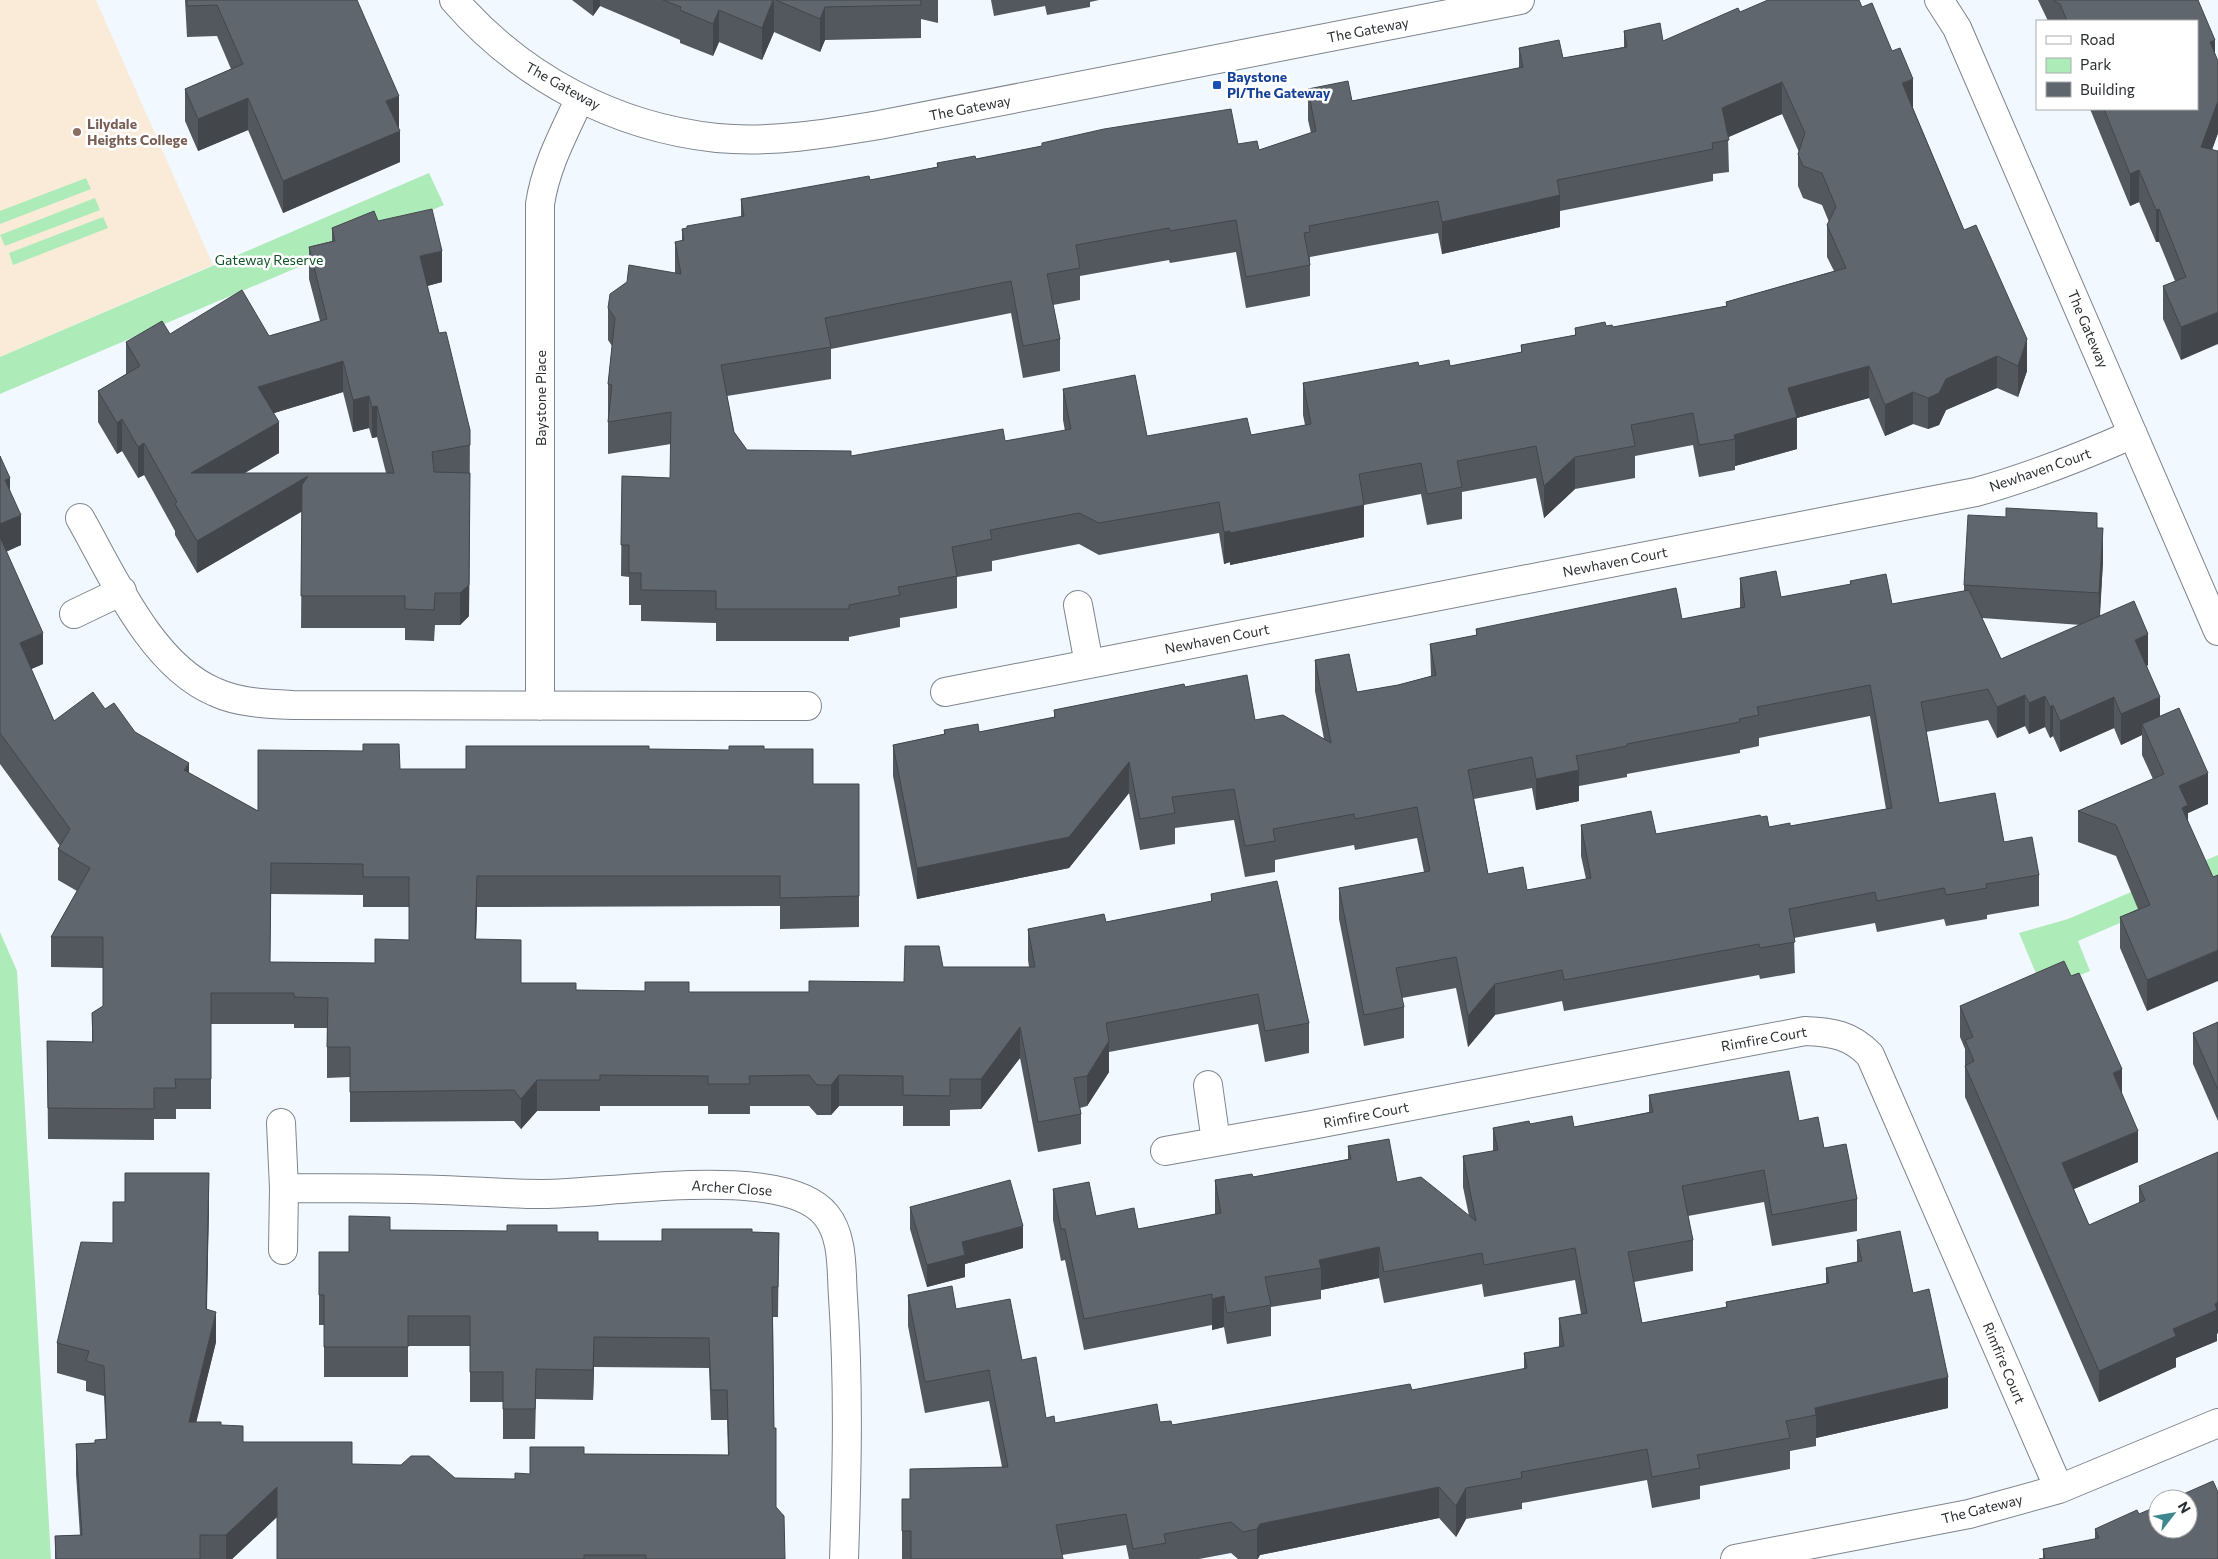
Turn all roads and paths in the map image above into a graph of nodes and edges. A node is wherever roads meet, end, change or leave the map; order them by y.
1 (454, 0) edge
2 (1520, 0) edge
3 (1940, 0) edge
4 (1953, 0) edge
5 (1957, 28) junction
6 (580, 98) junction
7 (2133, 434) junction
8 (80, 518) dead end
9 (122, 591) junction
10 (1078, 605) dead end
11 (74, 614) dead end
12 (2218, 631) edge
13 (1089, 664) junction
14 (945, 692) dead end
15 (540, 706) junction
16 (807, 706) dead end
17 (1208, 1085) dead end
18 (281, 1123) dead end
19 (1216, 1142) junction
20 (1164, 1151) dead end
21 (284, 1188) junction
22 (283, 1250) dead end
23 (2218, 1423) edge
24 (2059, 1489) junction
25 (844, 1559) edge
26 (1735, 1559) edge

1 - 6 street, The Gateway
2 - 6 street, The Gateway
3 - 5 street, The Gateway
4 - 5 street, The Gateway
5 - 7 street, The Gateway
6 - 15 street, Baystone Place
7 - 12 street, The Gateway
7 - 13 street, Newhaven Court
8 - 9 street
9 - 11 street
9 - 15 street
10 - 13 street
13 - 14 street, Newhaven Court
15 - 16 street
17 - 19 street
18 - 21 street
19 - 20 street, Rimfire Court
19 - 24 street, Rimfire Court
21 - 22 street
21 - 25 street, Archer Close
23 - 24 street, The Gateway
24 - 26 street, The Gateway

